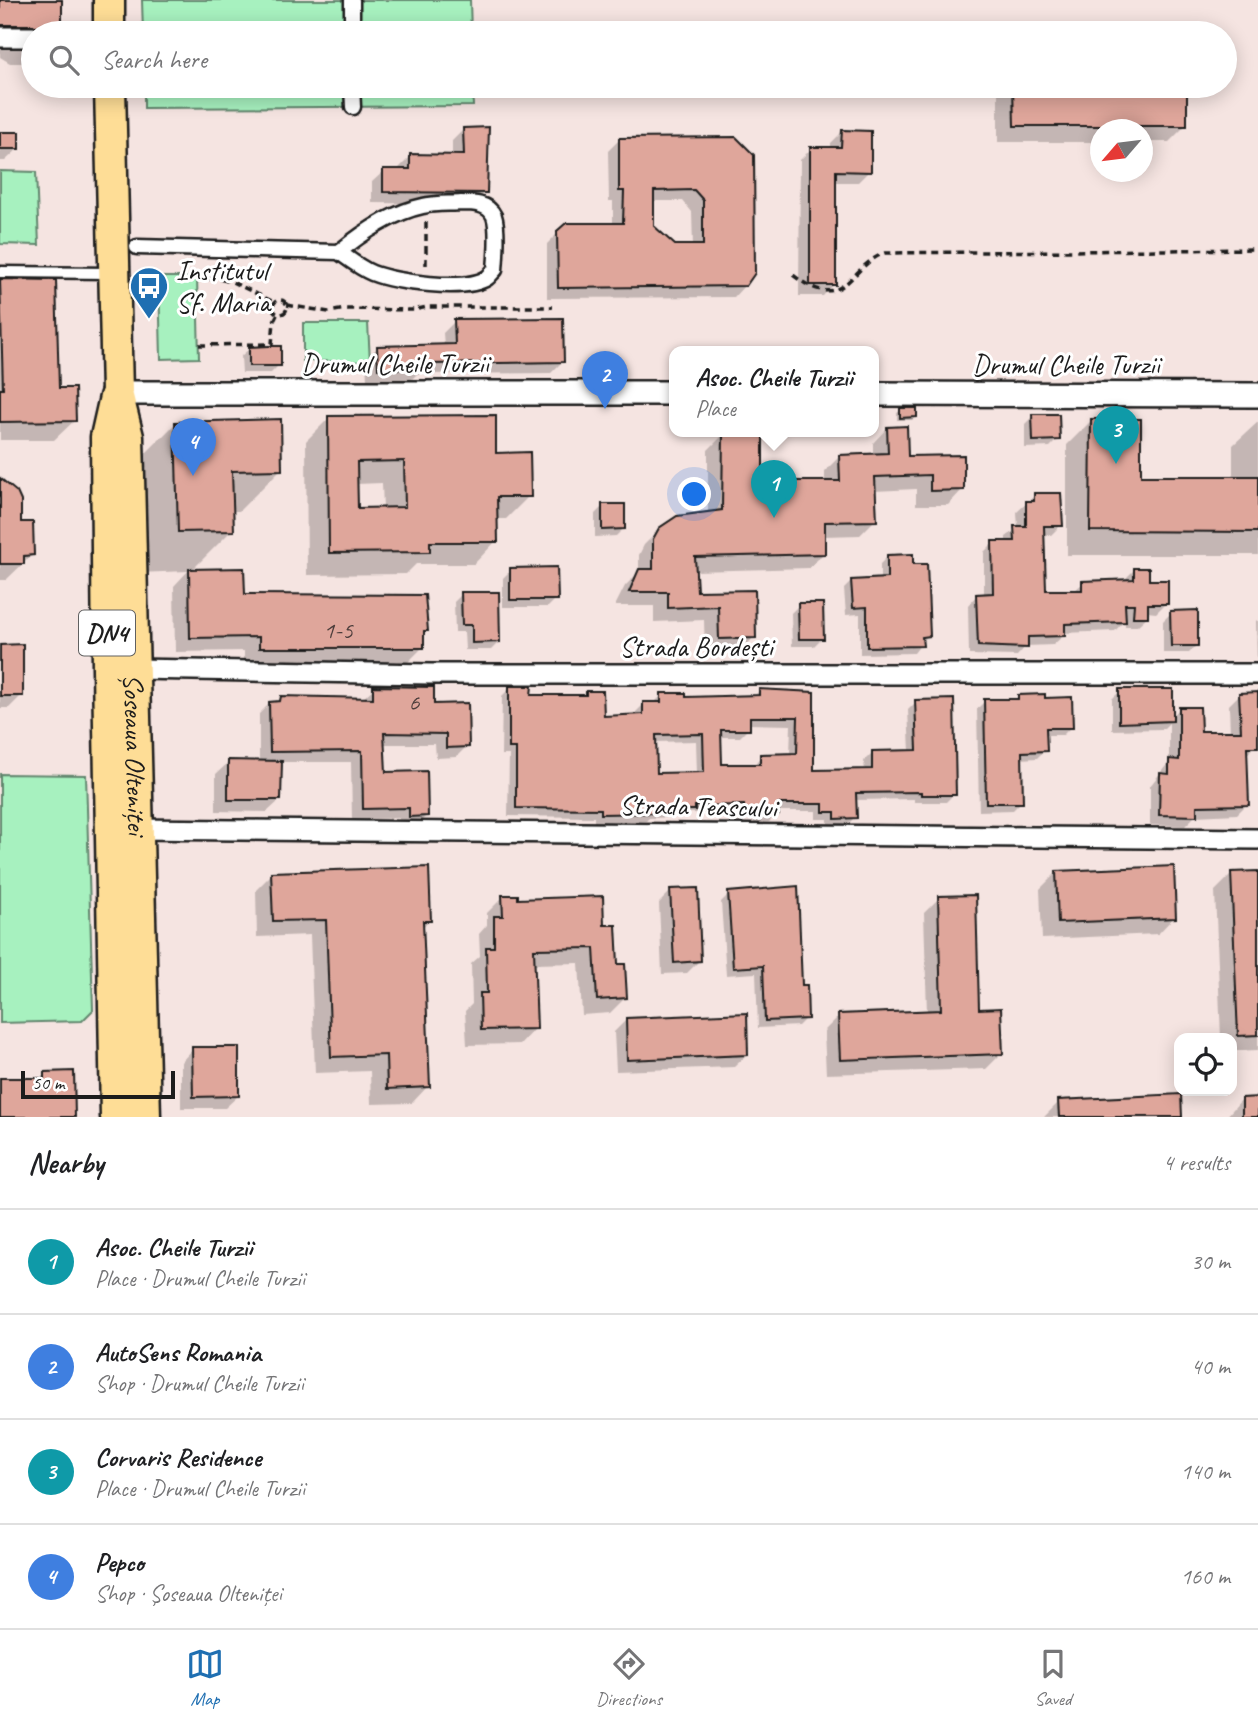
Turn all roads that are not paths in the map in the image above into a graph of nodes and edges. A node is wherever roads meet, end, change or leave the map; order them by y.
1 (109, 0) edge
2 (352, 0) edge
3 (109, 21) edge
4 (352, 21) edge
5 (0, 37) edge
6 (21, 37) edge
7 (110, 98) edge
8 (353, 98) edge
9 (353, 107) dead end
10 (136, 247) dead end
11 (339, 252) junction
12 (0, 272) edge
13 (114, 273) junction
14 (117, 393) junction
15 (669, 393) edge
16 (879, 394) edge
17 (1258, 395) edge
18 (135, 669) junction
19 (1258, 674) edge
20 (124, 829) junction
21 (1258, 839) edge
22 (116, 1117) edge
23 (145, 1117) edge

1 - 3 main road
2 - 4 street
5 - 6 street
7 - 13 main road, Șoseaua Olteniței / DN4
8 - 9 street
10 - 11 street
11 - 11 street
12 - 13 lane
13 - 14 main road, Șoseaua Olteniței / DN4
14 - 15 street, Drumul Cheile Turzii
14 - 18 main road, Șoseaua Olteniței / DN4
14 - 20 main road, Șoseaua Olteniței / DN4
16 - 17 street, Drumul Cheile Turzii
18 - 19 street, Strada Bordești
18 - 20 main road, Șoseaua Olteniței / DN4
20 - 21 street, Strada Teascului
20 - 22 main road, Șoseaua Olteniței / DN4
20 - 23 main road, Șoseaua Olteniței / DN4

